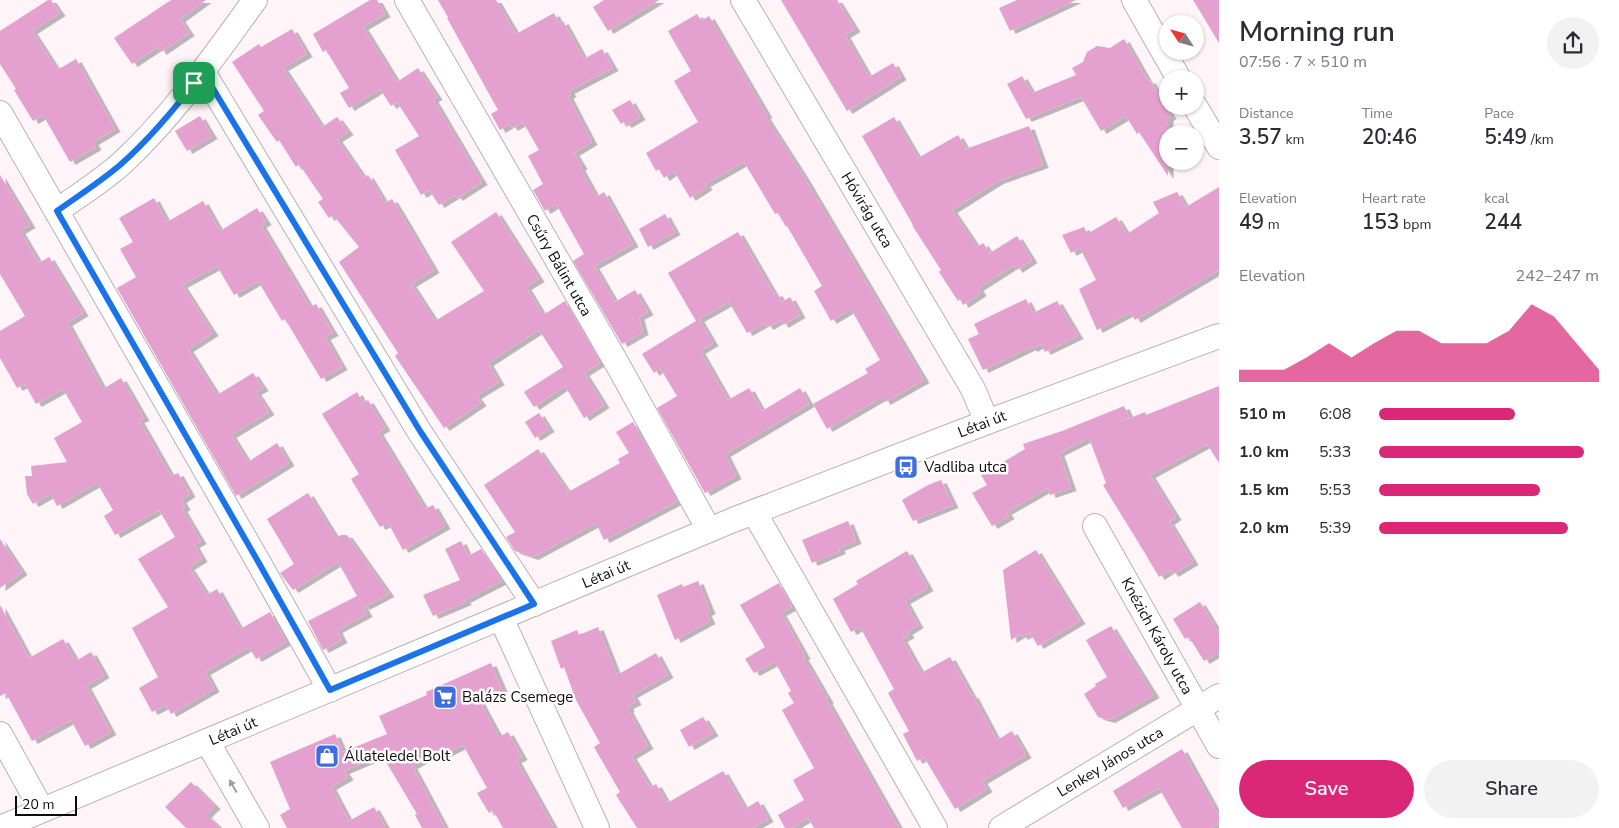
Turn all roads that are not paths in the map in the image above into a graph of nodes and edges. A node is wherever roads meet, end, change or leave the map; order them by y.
1 (256, 0) edge
2 (407, 0) edge
3 (743, 0) edge
4 (1134, 0) edge
5 (1174, 70) edge
6 (203, 72) junction
7 (0, 113) edge
8 (1200, 115) edge
9 (1219, 147) edge
10 (57, 211) junction
11 (1219, 336) edge
12 (987, 422) junction
13 (754, 512) junction
14 (1095, 526) dead end
15 (710, 530) junction
16 (534, 604) junction
17 (501, 618) junction
18 (330, 690) junction
19 (1219, 696) edge
20 (1198, 709) junction
21 (0, 734) edge
22 (207, 741) junction
23 (1219, 746) edge
24 (42, 810) junction
25 (0, 828) edge
26 (257, 828) edge
27 (597, 828) edge
28 (935, 828) edge
29 (1001, 828) edge

1 - 6 street
2 - 15 street, Csűry Bálint utca
3 - 12 street, Hóvirág utca
4 - 5 street
6 - 10 street
6 - 16 street
7 - 10 street
8 - 9 street
10 - 18 street
11 - 12 street, Létai út
12 - 13 street, Létai út
13 - 15 street, Létai út
13 - 28 street
14 - 20 street, Knézich Károly utca
15 - 16 street, Létai út
16 - 17 street, Létai út
17 - 18 street, Létai út
17 - 27 street
18 - 22 street, Létai út
19 - 20 street, Lenkey János utca
20 - 23 street, Knézich Károly utca
20 - 29 street, Lenkey János utca
21 - 24 street
22 - 24 street, Létai út
26 -> 22 street
24 - 25 street, Létai út

